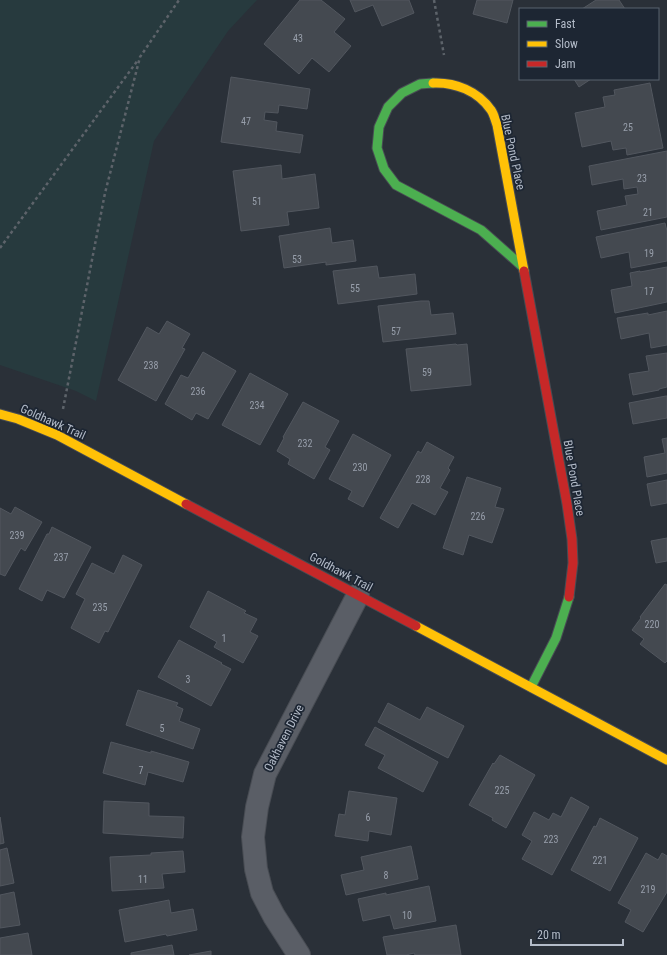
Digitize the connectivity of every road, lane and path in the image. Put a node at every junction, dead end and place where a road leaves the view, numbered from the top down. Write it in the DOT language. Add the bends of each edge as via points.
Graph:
graph roads {
  1 [pos="179,0"];
  2 [pos="434,0"];
  3 [pos="140,58"];
  4 [pos="447,84"];
  5 [pos="0,248"];
  6 [pos="523,267"];
  7 [pos="67,392"];
  8 [pos="0,414"];
  9 [pos="358,595"];
  10 [pos="531,687"];
  11 [pos="667,760"];
  12 [pos="299,955"];
  1 -- 3 [label="path"];
  2 -- 4 [label="path" via="443,44"];
  3 -- 5 [label="path"];
  3 -- 7 [label="path" via="106,193"];
  4 -- 6 [label="street, Blue Pond Place" via="469,90 492,111 497,125"];
  4 -- 6 [label="street, Blue Pond Place" via="420,84 402,93 388,107 379,126 377,148 384,169 396,185 481,230"];
  6 -- 10 [label="street, Blue Pond Place" via="567,504 573,563 568,602 556,638"];
  8 -- 9 [label="street, Goldhawk Trail" via="57,435"];
  9 -- 10 [label="street, Goldhawk Trail"];
  9 -- 12 [label="street, Oakhaven Drive" via="265,774 257,807 253,837 256,869 262,893"];
  10 -- 11 [label="street, Goldhawk Trail"];
}
